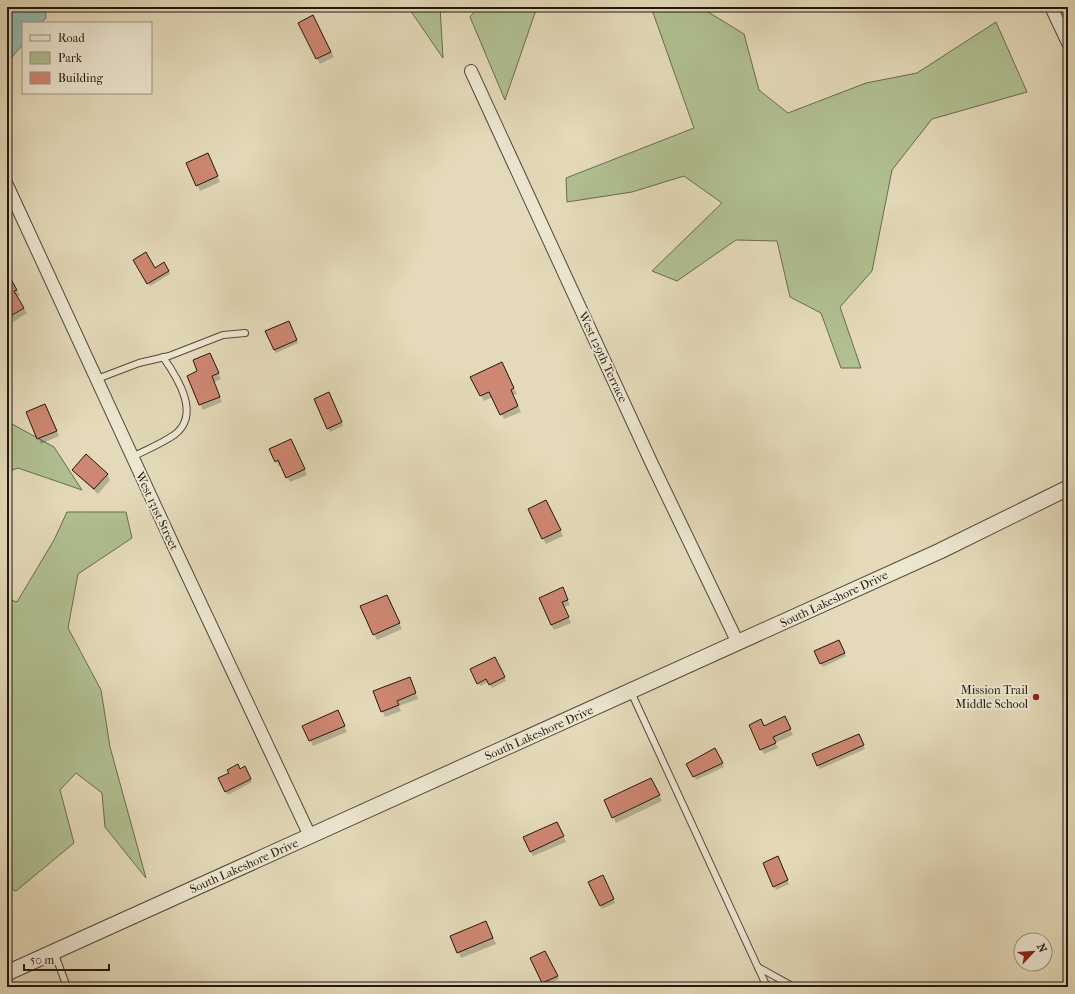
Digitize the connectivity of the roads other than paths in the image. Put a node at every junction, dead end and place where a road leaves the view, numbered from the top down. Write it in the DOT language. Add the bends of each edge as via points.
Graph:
graph roads {
  1 [pos="1051,7"];
  2 [pos="1068,43"];
  3 [pos="471,71"];
  4 [pos="7,185"];
  5 [pos="245,333"];
  6 [pos="163,357"];
  7 [pos="97,379"];
  8 [pos="132,457"];
  9 [pos="1068,488"];
  10 [pos="737,641"];
  11 [pos="631,692"];
  12 [pos="310,836"];
  13 [pos="54,952"];
  14 [pos="758,967"];
  15 [pos="7,973"];
  16 [pos="67,987"];
  17 [pos="767,987"];
  18 [pos="794,987"];
  1 -- 2 [label="street"];
  3 -- 10 [label="street, West 129th Terrace" via="652,464"];
  4 -- 7 [label="street, West 131st Street"];
  5 -- 6 [label="lane" via="223,335"];
  6 -- 7 [label="lane"];
  6 -- 8 [label="lane" via="182,390 187,406 184,421 175,434"];
  7 -- 8 [label="street, West 131st Street"];
  8 -- 12 [label="street, West 131st Street"];
  9 -- 10 [label="street, South Lakeshore Drive" via="940,551"];
  10 -- 11 [label="street, South Lakeshore Drive"];
  11 -- 12 [label="street, South Lakeshore Drive"];
  11 -- 14 [label="lane"];
  12 -- 13 [label="street, South Lakeshore Drive"];
  13 -- 15 [label="street, South Lakeshore Drive"];
  13 -- 16 [label="lane"];
  14 -- 17 [label="lane"];
  14 -- 18 [label="lane"];
}
